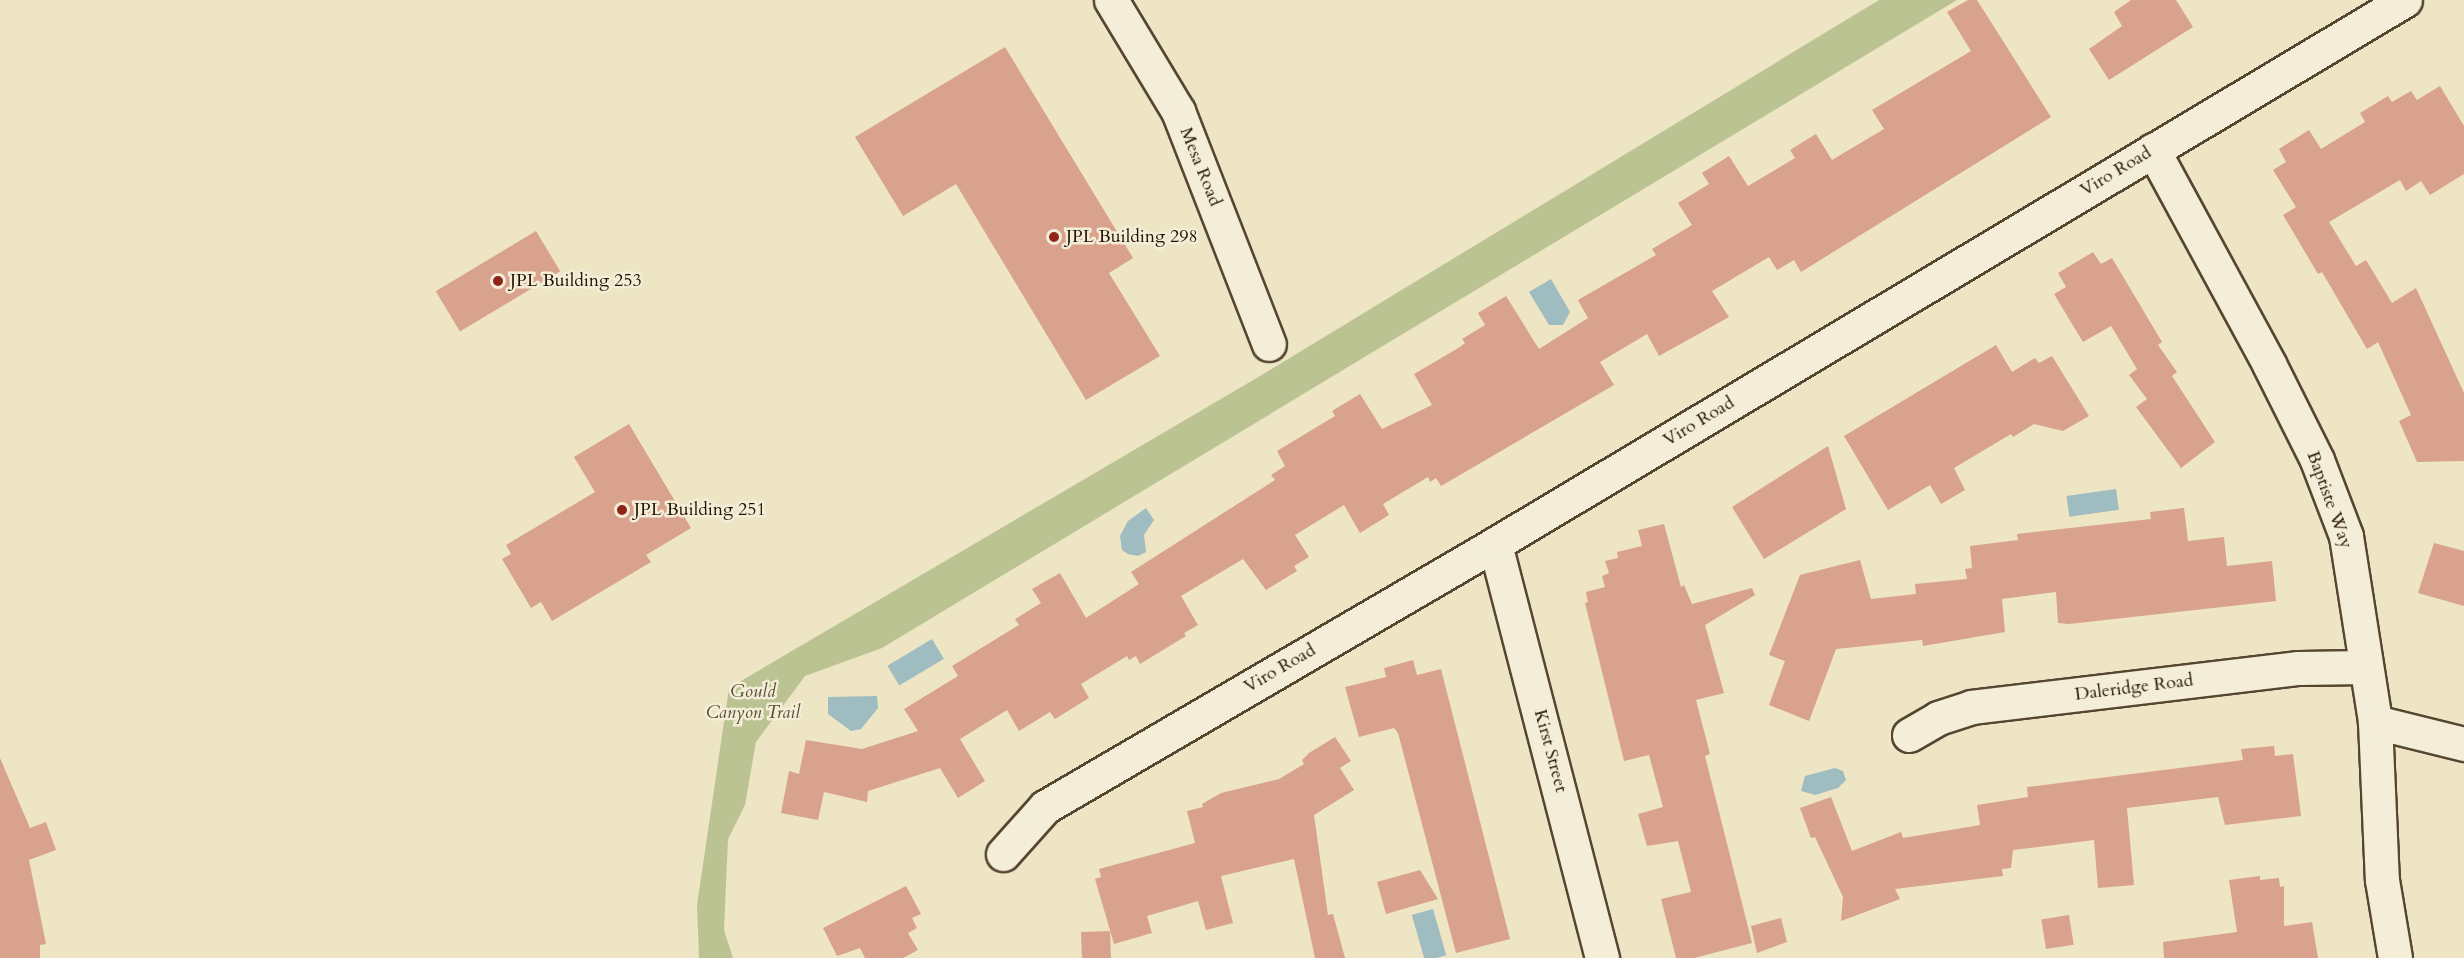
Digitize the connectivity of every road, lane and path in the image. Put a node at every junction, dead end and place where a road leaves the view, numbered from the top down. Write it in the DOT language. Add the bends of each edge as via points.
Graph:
graph roads {
  1 [pos="1111,0"];
  2 [pos="2404,0"];
  3 [pos="2153,150"];
  4 [pos="1269,344"];
  5 [pos="1495,544"];
  6 [pos="2366,667"];
  7 [pos="2376,722"];
  8 [pos="1908,735"];
  9 [pos="2464,744"];
  10 [pos="1003,854"];
  11 [pos="1602,958"];
  12 [pos="2395,958"];
  1 -- 4 [label="street, Mesa Road" via="1178,111"];
  2 -- 3 [label="street, Viro Road"];
  3 -- 5 [label="street, Viro Road"];
  3 -- 6 [label="street, Baptiste Way" via="2270,364 2317,460 2346,536"];
  5 -- 10 [label="street, Viro Road" via="1046,807"];
  5 -- 11 [label="street, Kirst Street"];
  6 -- 7 [label="street, Baptiste Way"];
  6 -- 8 [label="street, Daleridge Road" via="2299,668 1971,707 1938,718"];
  7 -- 9 [label="street"];
  7 -- 12 [label="street, Baptiste Way" via="2382,880"];
}
